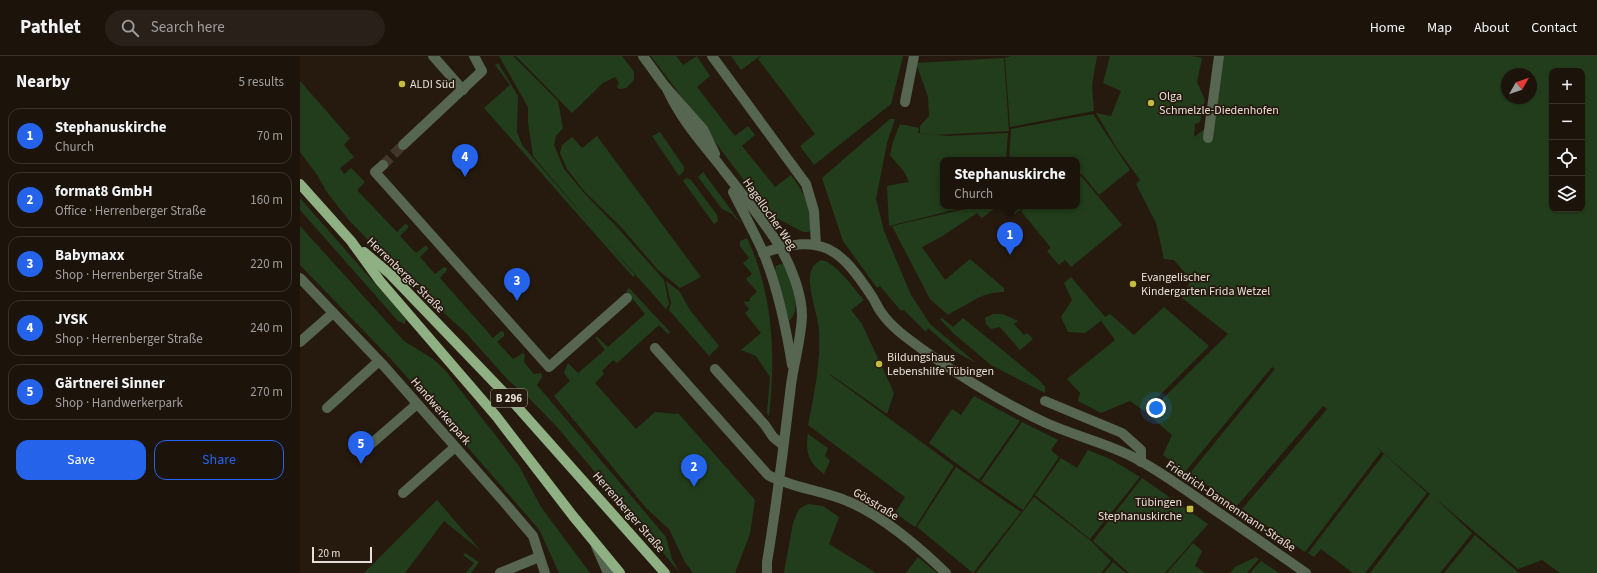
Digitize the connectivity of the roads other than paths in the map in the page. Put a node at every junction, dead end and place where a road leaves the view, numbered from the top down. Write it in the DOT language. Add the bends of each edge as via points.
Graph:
graph roads {
  1 [pos="433,56"];
  2 [pos="474,56"];
  3 [pos="644,56"];
  4 [pos="712,56"];
  5 [pos="914,56"];
  6 [pos="1219,56"];
  7 [pos="463,90"];
  8 [pos="905,102"];
  9 [pos="1208,138"];
  10 [pos="403,145"];
  11 [pos="383,165"];
  12 [pos="720,167"];
  13 [pos="300,184"];
  14 [pos="351,241"];
  15 [pos="816,245"];
  16 [pos="780,247"];
  17 [pos="763,253"];
  18 [pos="300,278"];
  19 [pos="627,298"];
  20 [pos="334,313"];
  21 [pos="300,342"];
  22 [pos="655,348"];
  23 [pos="379,361"];
  24 [pos="715,369"];
  25 [pos="793,373"];
  26 [pos="1046,401"];
  27 [pos="418,404"];
  28 [pos="327,408"];
  29 [pos="783,445"];
  30 [pos="455,447"];
  31 [pos="364,450"];
  32 [pos="1141,462"];
  33 [pos="780,481"];
  34 [pos="403,493"];
  35 [pos="594,542"];
  36 [pos="540,556"];
  37 [pos="767,562"];
  38 [pos="500,573"];
  39 [pos="545,573"];
  40 [pos="608,573"];
  41 [pos="620,573"];
  42 [pos="665,573"];
  43 [pos="759,573"];
  44 [pos="768,573"];
  45 [pos="946,573"];
  46 [pos="1306,573"];
  1 -- 7 [label="street"];
  2 -- 7 [label="street" via="482,71"];
  3 -- 12 [label="street, Hagellocher Weg" via="666,87 702,129"];
  4 -- 15 [label="street, Hagellocher Weg" via="806,184 814,211"];
  5 -- 8 [label="street"];
  6 -- 9 [label="street"];
  7 -- 10 [label="street"];
  11 -- 19 [label="street" via="375,172 549,368"];
  12 -- 16 [label="street, Hagellocher Weg"];
  12 -- 17 [label="street, Hagellocher Weg"];
  13 -- 14 [label="main road, B 296"];
  14 -- 35 [label="main road, Herrenberger Straße / B 296" via="380,281 496,416"];
  14 -- 42 [label="main road, Herrenberger Straße / B 296" via="390,274 513,402"];
  15 -- 16 [label="street, Friedrich-Dannenmann-Straße"];
  15 -- 32 [label="street, Friedrich-Dannenmann-Straße" via="826,246 845,260 895,328 939,362 1016,408"];
  16 -- 17 [label="street, Friedrich-Dannenmann-Straße"];
  16 -- 25 [label="street, Hagellocher Weg" via="790,268 802,315"];
  17 -- 25 [label="street, Hagellocher Weg" via="788,338"];
  18 -- 20 [label="street, Handwerkerpark"];
  20 -- 21 [label="street"];
  20 -- 23 [label="street, Handwerkerpark"];
  22 -- 33 [label="street, Gösstraße" via="760,468"];
  23 -- 27 [label="street, Handwerkerpark"];
  23 -- 28 [label="street"];
  24 -- 29 [label="street" via="773,437"];
  25 -- 29 [label="street, Hagellocher Weg"];
  26 -- 32 [label="street" via="1122,433 1141,450"];
  27 -- 30 [label="street, Handwerkerpark"];
  27 -- 31 [label="street"];
  29 -- 33 [label="street, Hagellocher Weg"];
  30 -- 34 [label="street"];
  30 -- 36 [label="street, Handwerkerpark" via="533,536"];
  32 -- 46 [label="street, Friedrich-Dannenmann-Straße"];
  33 -- 37 [label="street, Hagellocher Weg"];
  33 -- 45 [label="street, Gösstraße" via="831,495 864,509 895,530"];
  35 -- 40 [label="street"];
  35 -- 41 [label="main road, Herrenberger Straße / B 296"];
  36 -- 38 [label="street"];
  36 -- 39 [label="street, Handwerkerpark"];
  37 -- 43 [label="street, Hagellocher Weg"];
  37 -- 44 [label="street, Hagellocher Weg"];
}
